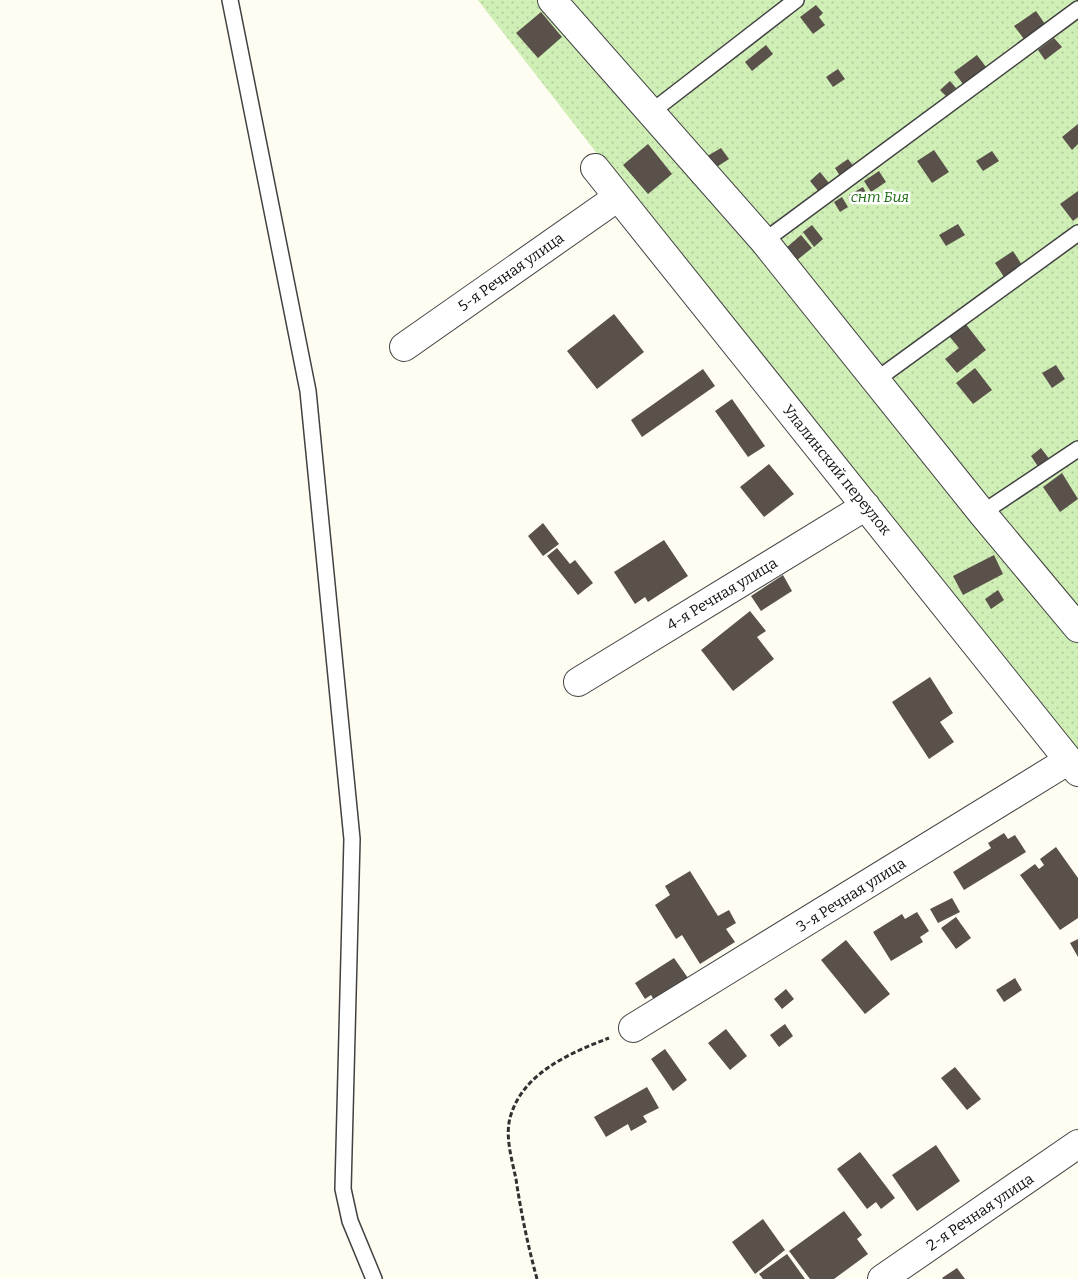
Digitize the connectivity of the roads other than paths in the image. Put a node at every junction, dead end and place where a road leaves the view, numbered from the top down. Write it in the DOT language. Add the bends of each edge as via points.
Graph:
graph roads {
  1 [pos="230,0"];
  2 [pos="552,0"];
  3 [pos="796,0"];
  4 [pos="1078,9"];
  5 [pos="650,112"];
  6 [pos="595,168"];
  7 [pos="618,197"];
  8 [pos="1078,232"];
  9 [pos="764,241"];
  10 [pos="404,347"];
  11 [pos="876,380"];
  12 [pos="1078,449"];
  13 [pos="866,506"];
  14 [pos="982,513"];
  15 [pos="1078,628"];
  16 [pos="578,682"];
  17 [pos="1073,766"];
  18 [pos="633,1028"];
  19 [pos="1078,1144"];
  20 [pos="374,1279"];
  21 [pos="882,1279"];
  1 -- 20 [label="lane" via="308,391 352,838 343,1189 350,1221"];
  2 -- 5 [label="street"];
  3 -- 5 [label="lane"];
  4 -- 9 [label="lane"];
  5 -- 9 [label="street"];
  6 -- 7 [label="street, Улалинский переулок"];
  7 -- 10 [label="street, 5-я Речная улица"];
  7 -- 13 [label="street, Улалинский переулок"];
  8 -- 11 [label="lane"];
  9 -- 11 [label="street"];
  11 -- 14 [label="street"];
  12 -- 14 [label="lane"];
  13 -- 16 [label="street, 4-я Речная улица"];
  13 -- 17 [label="street, Улалинский переулок"];
  14 -- 15 [label="street"];
  17 -- 18 [label="street, 3-я Речная улица"];
  19 -- 21 [label="street, 2-я Речная улица"];
}
